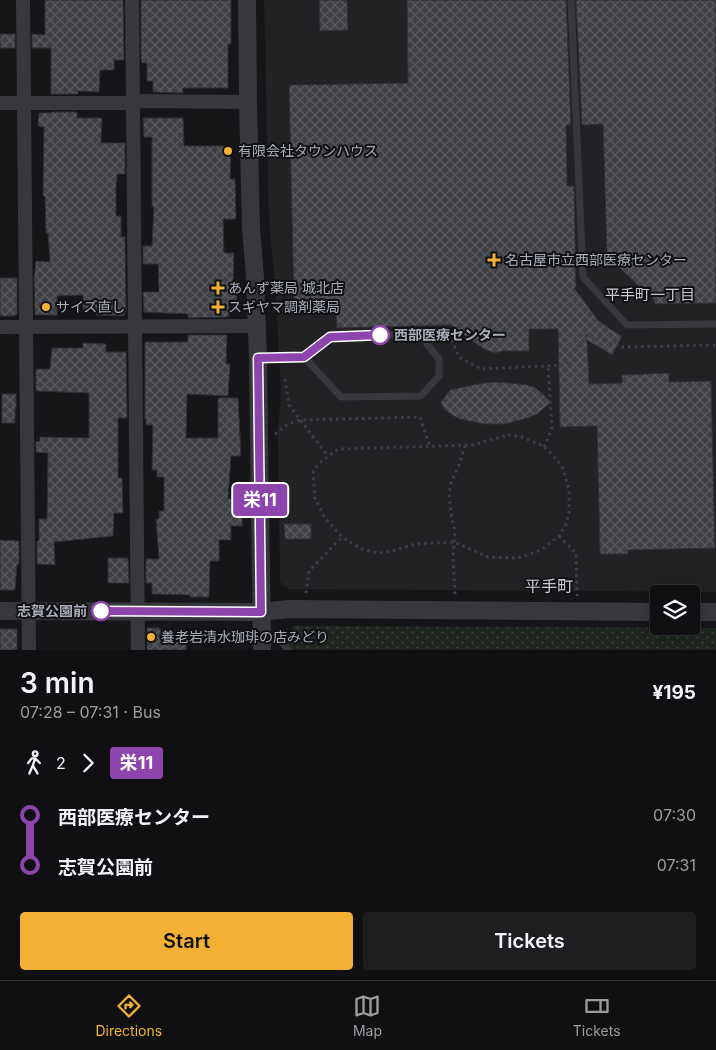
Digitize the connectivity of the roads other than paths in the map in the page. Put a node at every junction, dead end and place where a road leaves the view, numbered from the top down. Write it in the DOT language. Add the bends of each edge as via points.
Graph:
graph roads {
  1 [pos="23,0"];
  2 [pos="132,0"];
  3 [pos="247,0"];
  4 [pos="571,0"];
  5 [pos="24,102"];
  6 [pos="248,102"];
  7 [pos="0,103"];
  8 [pos="133,103"];
  9 [pos="716,324"];
  10 [pos="134,326"];
  11 [pos="256,326"];
  12 [pos="0,327"];
  13 [pos="26,327"];
  14 [pos="304,357"];
  15 [pos="258,358"];
  16 [pos="0,611"];
  17 [pos="28,611"];
  18 [pos="138,611"];
  19 [pos="261,612"];
  20 [pos="650,612"];
  21 [pos="700,612"];
  22 [pos="716,612"];
  23 [pos="278,636"];
  24 [pos="28,650"];
  25 [pos="138,650"];
  26 [pos="262,650"];
  27 [pos="288,650"];
  1 -- 5 [label="street"];
  2 -- 8 [label="street"];
  3 -- 6 [label="street"];
  4 -- 9 [label="lane" via="583,278 628,324"];
  5 -- 7 [label="street"];
  5 -- 8 [label="street"];
  5 -- 13 [label="street"];
  6 -- 8 [label="street"];
  6 -- 11 [label="street"];
  8 -- 10 [label="street"];
  10 -- 11 [label="street"];
  10 -- 13 [label="street"];
  10 -- 18 [label="street"];
  11 -- 15 [label="street"];
  12 -- 13 [label="street"];
  13 -- 17 [label="street"];
  14 -- 14 [label="lane" via="330,337 419,334 439,358 439,376 421,396 341,397"];
  14 -- 15 [label="lane"];
  15 -- 19 [label="street"];
  16 -- 17 [label="street"];
  17 -- 18 [label="street"];
  17 -- 24 [label="street"];
  18 -- 19 [label="street"];
  18 -- 25 [label="street"];
  19 -- 20 [label="street" via="289,609"];
  19 -- 26 [label="street"];
  21 -- 22 [label="street"];
  23 -- 27 [label="lane"];
}
